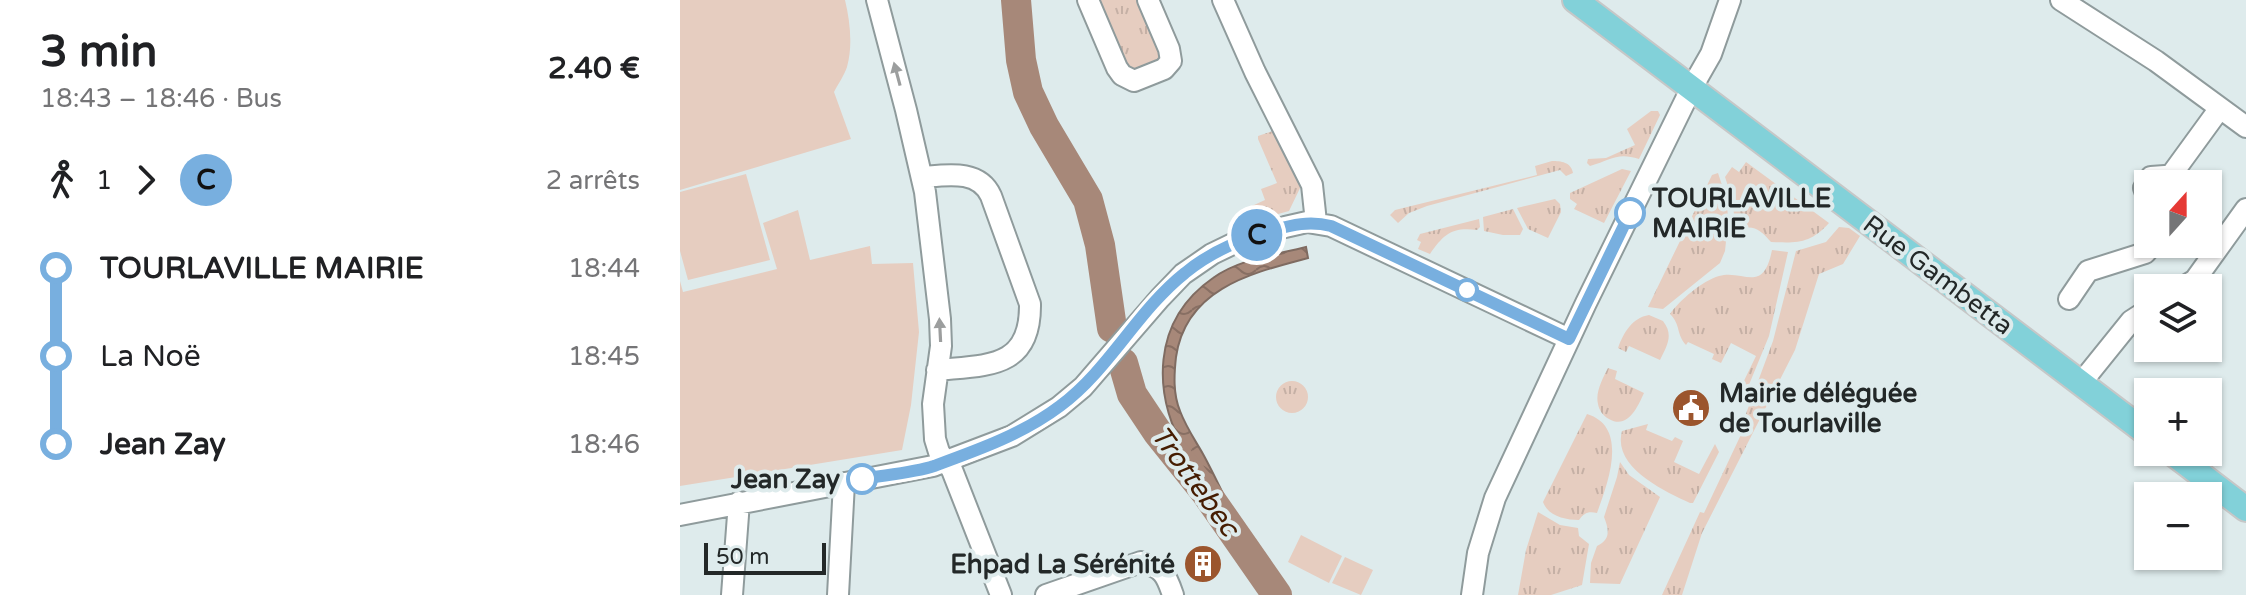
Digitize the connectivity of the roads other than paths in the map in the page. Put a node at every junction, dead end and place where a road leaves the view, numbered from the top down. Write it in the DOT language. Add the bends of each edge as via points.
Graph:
graph roads {
  1 [pos="877,0"];
  2 [pos="1088,0"];
  3 [pos="1148,0"];
  4 [pos="1223,0"];
  5 [pos="1575,0"];
  6 [pos="1730,0"];
  7 [pos="2061,0"];
  8 [pos="2091,8"];
  9 [pos="1691,89"];
  10 [pos="2220,108"];
  11 [pos="2246,127"];
  12 [pos="2178,170"];
  13 [pos="922,177"];
  14 [pos="2246,209"];
  15 [pos="1316,222"];
  16 [pos="2134,256"];
  17 [pos="2199,274"];
  18 [pos="2069,299"];
  19 [pos="2134,319"];
  20 [pos="1569,339"];
  21 [pos="937,370"];
  22 [pos="2081,383"];
  23 [pos="2134,423"];
  24 [pos="944,461"];
  25 [pos="2189,466"];
  26 [pos="844,483"];
  27 [pos="739,502"];
  28 [pos="2246,509"];
  29 [pos="680,515"];
  30 [pos="732,595"];
  31 [pos="838,595"];
  32 [pos="1001,595"];
  33 [pos="1046,595"];
  34 [pos="1173,595"];
  35 [pos="1472,595"];
  13 -- 1 [label="street, one-way"];
  2 -- 3 [label="street" via="1117,68 1134,81 1171,61"];
  4 -- 15 [label="street" via="1312,185"];
  5 -- 9 [label="main road, Rue Gambetta"];
  6 -- 9 [label="street" via="1711,54"];
  7 -- 8 [label="street"];
  8 -- 10 [label="street"];
  9 -- 20 [label="street"];
  9 -- 22 [label="main road, Rue Gambetta"];
  10 -- 11 [label="street"];
  10 -- 12 [label="street"];
  21 -- 13 [label="street, one-way" via="940,319"];
  13 -- 21 [label="street" via="970,177 984,184 1030,304 1027,335 1000,362"];
  14 -- 17 [label="street"];
  15 -- 20 [label="street"];
  15 -- 24 [label="street" via="1245,238 1212,254 1175,282 1059,407 1012,436"];
  16 -- 18 [label="street" via="2088,271"];
  19 -- 22 [label="street"];
  20 -- 35 [label="street" via="1495,498"];
  21 -- 24 [label="street" via="935,439"];
  22 -- 23 [label="main road, Rue Gambetta"];
  24 -- 26 [label="street"];
  24 -- 32 [label="street"];
  25 -- 28 [label="main road"];
  26 -- 27 [label="street"];
  26 -- 31 [label="street"];
  27 -- 29 [label="street"];
  27 -- 30 [label="street"];
  33 -- 34 [label="street" via="1141,562 1157,566"];
}
